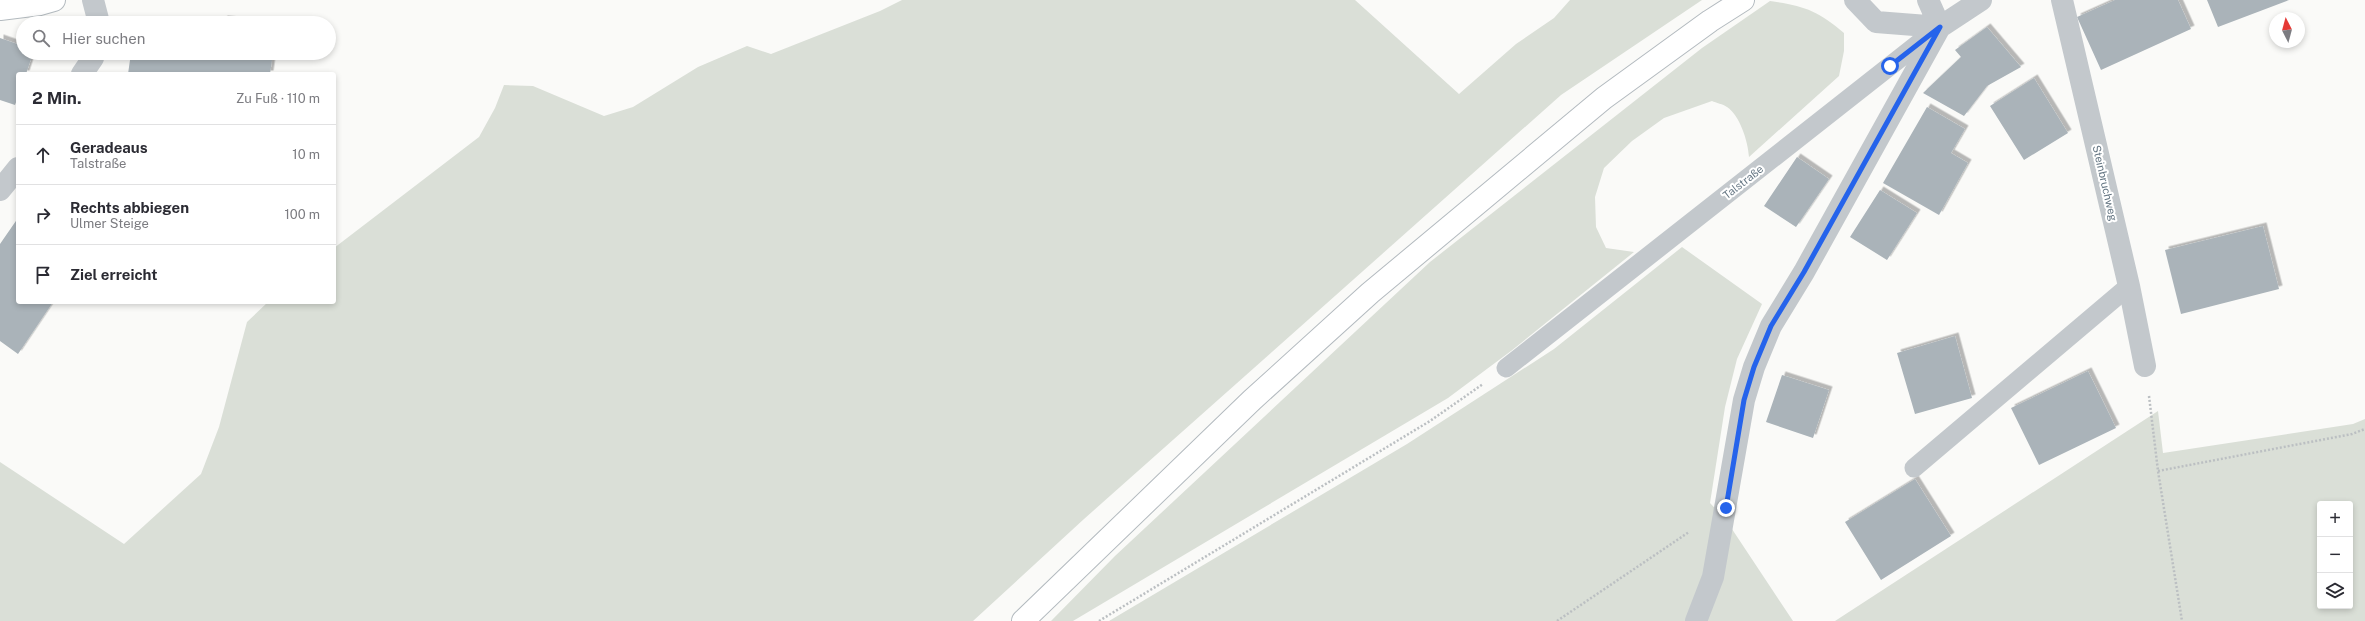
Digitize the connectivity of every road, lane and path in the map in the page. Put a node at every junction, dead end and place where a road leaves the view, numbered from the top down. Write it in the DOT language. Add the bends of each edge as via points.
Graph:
graph roads {
  1 [pos="54,0"];
  2 [pos="92,0"];
  3 [pos="1743,0"];
  4 [pos="1855,0"];
  5 [pos="1928,0"];
  6 [pos="1981,0"];
  7 [pos="2062,0"];
  8 [pos="0,9"];
  9 [pos="97,16"];
  10 [pos="1940,27"];
  11 [pos="92,60"];
  12 [pos="83,72"];
  13 [pos="16,170"];
  14 [pos="0,190"];
  15 [pos="2129,286"];
  16 [pos="2145,366"];
  17 [pos="1506,368"];
  18 [pos="2365,429"];
  19 [pos="1914,468"];
  20 [pos="2158,471"];
  21 [pos="1726,508"];
  22 [pos="1023,621"];
  23 [pos="1099,621"];
  24 [pos="1557,621"];
  25 [pos="1696,621"];
  26 [pos="2182,621"];
  1 -- 8 [label="street"];
  2 -- 9 [label="street"];
  3 -- 22 [label="street" via="1710,20 1604,98 1370,293 1252,400"];
  4 -- 10 [label="street" via="1876,22"];
  5 -- 10 [label="street"];
  6 -- 10 [label="street, Talstraße"];
  7 -- 15 [label="street, Steinbruchweg"];
  10 -- 17 [label="lane, Talstraße"];
  10 -- 21 [label="street" via="1804,272 1771,326 1744,400"];
  11 -- 12 [label="street"];
  13 -- 14 [label="street"];
  15 -- 16 [label="street, Steinbruchweg"];
  15 -- 19 [label="lane"];
  16 -- 20 [label="path"];
  17 -- 23 [label="path" via="1430,421"];
  18 -- 20 [label="path" via="2352,434"];
  20 -- 26 [label="path"];
  21 -- 24 [label="path"];
  21 -- 25 [label="street" via="1713,577"];
}
